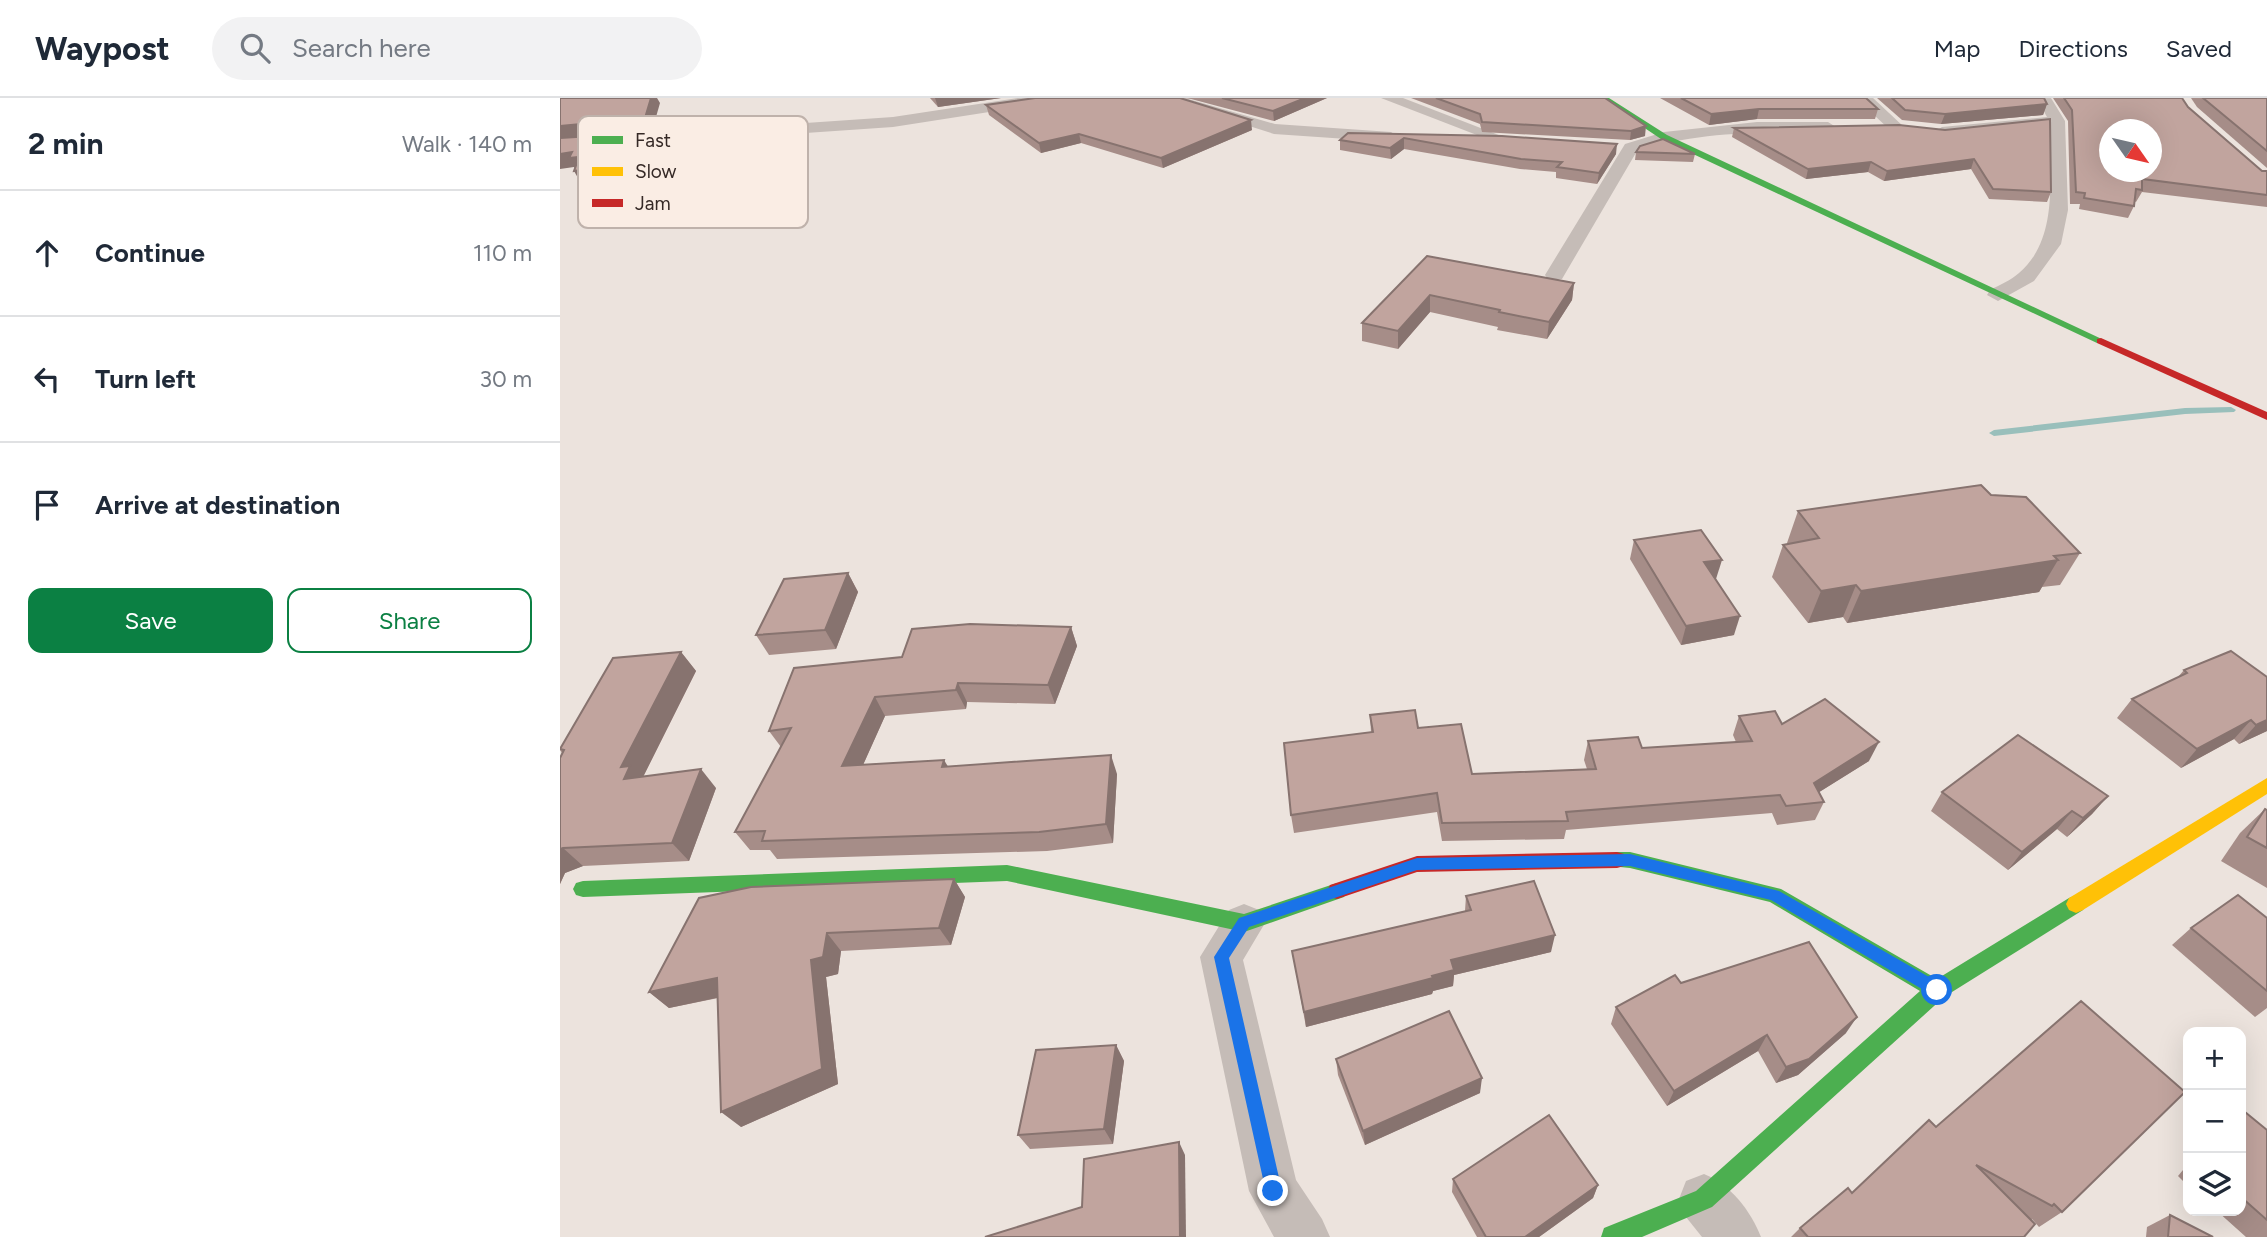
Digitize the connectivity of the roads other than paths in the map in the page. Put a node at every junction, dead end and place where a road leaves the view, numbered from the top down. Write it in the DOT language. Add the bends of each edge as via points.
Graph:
graph roads {
  1 [pos="1047,98"];
  2 [pos="1169,98"];
  3 [pos="1389,98"];
  4 [pos="1604,98"];
  5 [pos="1864,98"];
  6 [pos="2045,98"];
  7 [pos="2056,121"];
  8 [pos="1840,127"];
  9 [pos="1868,127"];
  10 [pos="1896,127"];
  11 [pos="808,128"];
  12 [pos="1409,137"];
  13 [pos="1664,137"];
  14 [pos="1448,138"];
  15 [pos="578,144"];
  16 [pos="560,145"];
  17 [pos="1555,275"];
  18 [pos="1998,295"];
  19 [pos="2267,416"];
  20 [pos="2267,785"];
  21 [pos="583,889"];
  22 [pos="1244,923"];
  23 [pos="1937,990"];
  24 [pos="1704,1199"];
  25 [pos="1304,1237"];
  26 [pos="1613,1237"];
  27 [pos="1735,1237"];
  1 -- 11 [label="street" via="893,122"];
  2 -- 12 [label="street" via="1274,130"];
  3 -- 14 [label="street" via="1508,140"];
  4 -- 13 [label="street"];
  5 -- 10 [label="street"];
  6 -- 7 [label="street"];
  7 -- 10 [label="street" via="1924,130"];
  7 -- 18 [label="street" via="2059,210 2051,244 2027,277"];
  8 -- 13 [label="street" via="1756,127"];
  9 -- 10 [label="street"];
  13 -- 17 [label="street" via="1624,148"];
  13 -- 18 [label="street"];
  15 -- 16 [label="street"];
  18 -- 19 [label="street"];
  20 -- 23 [label="street"];
  21 -- 22 [label="street" via="1007,873"];
  22 -- 23 [label="street" via="1417,864 1630,860 1774,895"];
  22 -- 25 [label="street" via="1221,957 1273,1191"];
  23 -- 24 [label="street"];
  24 -- 26 [label="street"];
  24 -- 27 [label="street"];
}
